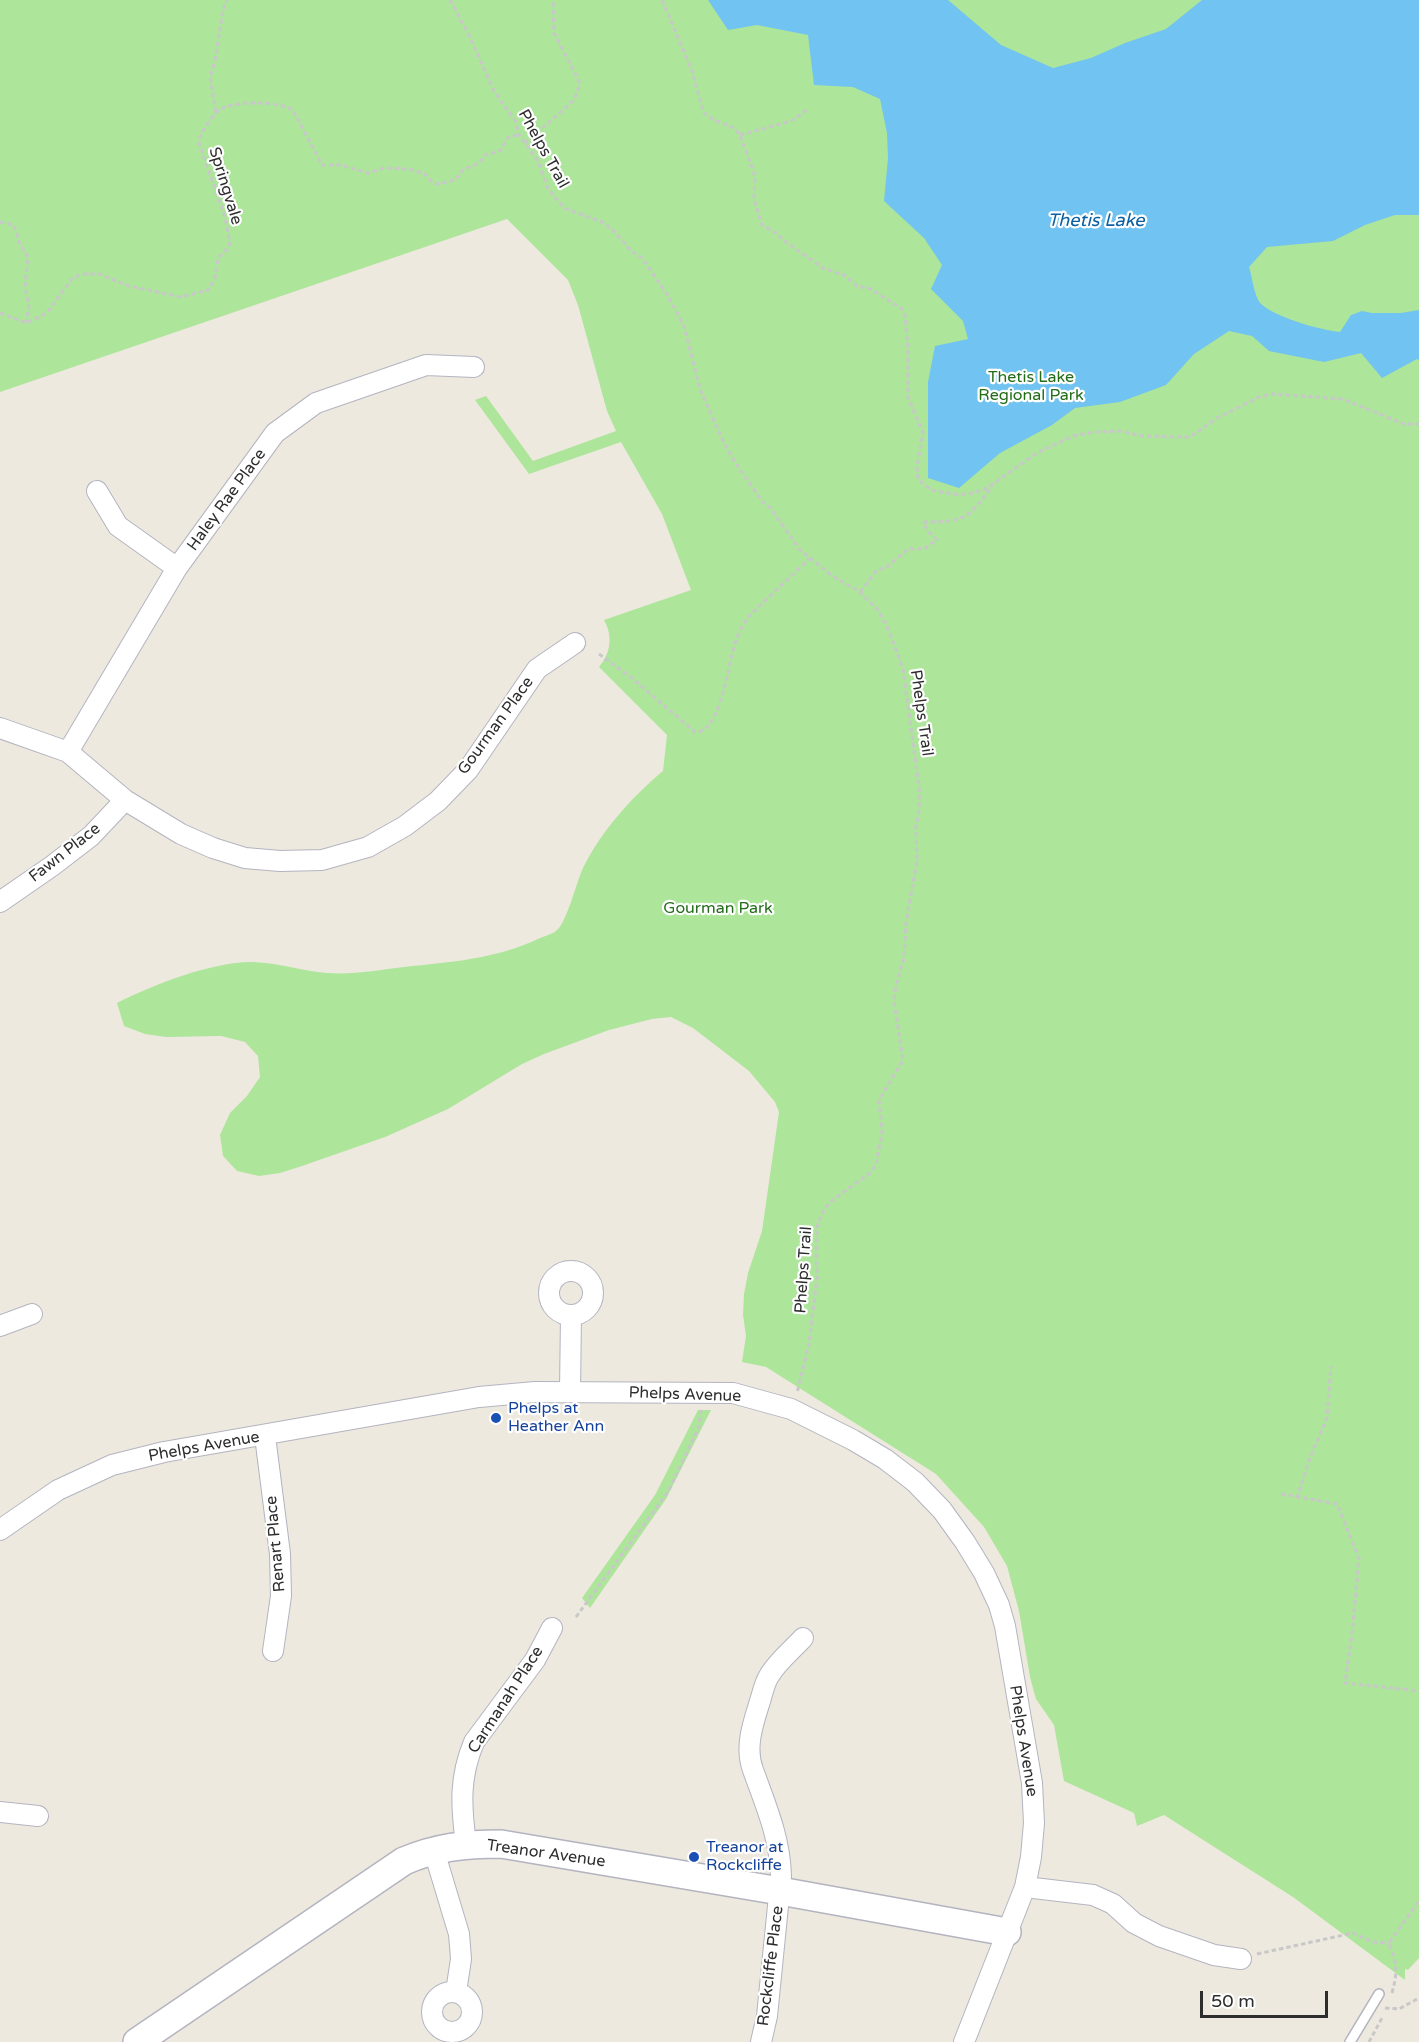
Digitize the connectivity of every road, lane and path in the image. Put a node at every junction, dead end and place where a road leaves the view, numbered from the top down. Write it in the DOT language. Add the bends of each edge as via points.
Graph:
graph roads {
  1 [pos="227,0"];
  2 [pos="450,0"];
  3 [pos="553,0"];
  4 [pos="662,0"];
  5 [pos="807,110"];
  6 [pos="216,113"];
  7 [pos="519,135"];
  8 [pos="740,135"];
  9 [pos="525,143"];
  10 [pos="0,222"];
  11 [pos="0,313"];
  12 [pos="26,323"];
  13 [pos="474,367"];
  14 [pos="1419,424"];
  15 [pos="994,483"];
  16 [pos="97,491"];
  17 [pos="809,559"];
  18 [pos="177,568"];
  19 [pos="860,592"];
  20 [pos="575,643"];
  21 [pos="599,654"];
  22 [pos="0,728"];
  23 [pos="68,752"];
  24 [pos="125,800"];
  25 [pos="0,902"];
  26 [pos="32,1314"];
  27 [pos="571,1315"];
  28 [pos="0,1326"];
  29 [pos="1331,1366"];
  30 [pos="570,1391"];
  31 [pos="702,1392"];
  32 [pos="792,1409"];
  33 [pos="265,1436"];
  34 [pos="1281,1494"];
  35 [pos="1297,1497"];
  36 [pos="0,1530"];
  37 [pos="576,1617"];
  38 [pos="552,1628"];
  39 [pos="803,1638"];
  40 [pos="273,1651"];
  41 [pos="1419,1691"];
  42 [pos="0,1812"];
  43 [pos="38,1816"];
  44 [pos="466,1844"];
  45 [pos="434,1851"];
  46 [pos="1024,1887"];
  47 [pos="780,1891"];
  48 [pos="1419,1901"];
  49 [pos="1007,1932"];
  50 [pos="1389,1943"];
  51 [pos="1241,1959"];
  52 [pos="456,1992"];
  53 [pos="1379,1994"];
  54 [pos="1419,1998"];
  55 [pos="1387,2008"];
  56 [pos="137,2042"];
  57 [pos="761,2042"];
  58 [pos="964,2042"];
  59 [pos="1350,2042"];
  60 [pos="1369,2042"];
  1 -- 6 [label="path" via="210,77"];
  2 -- 7 [label="path, Phelps Trail" via="494,91 516,122"];
  3 -- 9 [label="path" via="554,33 579,87 571,104"];
  4 -- 8 [label="path" via="692,71 704,113"];
  5 -- 8 [label="path" via="791,121"];
  6 -- 7 [label="path" via="249,104 287,106 293,110 322,165 340,165 368,173 384,168 409,169 425,174 437,184 455,180 485,155 500,151 507,137"];
  6 -- 12 [label="path, Springvale" via="199,136 199,143 230,243 218,258 215,278 208,290 181,297 129,286 99,274 81,273 49,310"];
  7 -- 9 [label="path, Phelps Trail"];
  8 -- 15 [label="path" via="755,176 754,198 762,225 823,268 871,289 902,309 908,350 908,397 923,433 918,478 931,490 960,495"];
  9 -- 17 [label="path, Phelps Trail" via="538,160 548,189 564,208 613,230 642,258 667,294 684,326 700,389 723,441 762,501"];
  10 -- 12 [label="path" via="14,225 28,257"];
  11 -- 12 [label="path"];
  13 -- 18 [label="street, Haley Rae Place" via="426,365 316,403 275,433"];
  14 -- 15 [label="path" via="1404,424 1343,399 1273,394 1219,417 1190,437 1143,436 1120,431 1073,436 1037,453"];
  15 -- 19 [label="path" via="976,510 958,520 923,522 937,540 924,549 908,549 887,567 877,570"];
  16 -- 18 [label="street" via="118,526"];
  17 -- 19 [label="path, Phelps Trail"];
  17 -- 21 [label="path" via="742,626 718,708 708,727 700,732 695,732"];
  18 -- 23 [label="street, Haley Rae Place"];
  19 -- 32 [label="path, Phelps Trail" via="878,610 890,631 903,669 919,787 917,861 894,1001 903,1056 879,1100 882,1133 876,1165 830,1202 817,1226 818,1278 809,1344"];
  20 -- 24 [label="street, Gourman Place" via="537,669 468,770 438,801 368,847 322,860 245,858 181,834"];
  22 -- 23 [label="street, Gourman Place"];
  23 -- 24 [label="street, Gourman Place"];
  24 -- 25 [label="street, Fawn Place" via="91,836"];
  26 -- 28 [label="street"];
  27 -- 30 [label="street"];
  29 -- 35 [label="path" via="1327,1418"];
  30 -- 31 [label="street, Phelps Avenue"];
  30 -- 33 [label="street, Phelps Avenue" via="479,1397"];
  31 -- 32 [label="street, Phelps Avenue" via="734,1393"];
  31 -- 37 [label="path" via="699,1427 668,1492"];
  32 -- 46 [label="street, Phelps Avenue" via="853,1440 915,1482 942,1510 984,1573 1005,1626 1032,1784 1033,1834"];
  33 -- 36 [label="street, Phelps Avenue" via="164,1452 112,1465 58,1490"];
  33 -- 40 [label="street, Renart Place" via="280,1554 281,1596"];
  34 -- 35 [label="path"];
  35 -- 41 [label="path" via="1337,1504 1359,1558 1345,1683"];
  38 -- 44 [label="street, Carmanah Place" via="535,1660 474,1742 468,1756 462,1795"];
  39 -- 47 [label="street, Rockcliffe Place" via="768,1677 750,1737 752,1769 776,1833 781,1860"];
  42 -- 43 [label="street"];
  44 -- 45 [label="street, Treanor Avenue"];
  44 -- 47 [label="street, Treanor Avenue" via="501,1845"];
  45 -- 52 [label="street" via="459,1934 461,1959"];
  45 -- 56 [label="street, Treanor Avenue" via="404,1861"];
  46 -- 49 [label="street, Phelps Avenue"];
  46 -- 51 [label="street" via="1093,1895 1159,1936 1214,1955"];
  47 -- 49 [label="street, Treanor Avenue"];
  47 -- 57 [label="street, Rockcliffe Place"];
  48 -- 50 [label="path"];
  49 -- 58 [label="street, Phelps Avenue"];
  50 -- 51 [label="path" via="1373,1942 1353,1933"];
  50 -- 55 [label="path" via="1397,1973"];
  53 -- 59 [label="lane"];
  54 -- 55 [label="path" via="1399,2009"];
  55 -- 60 [label="path"];
}
